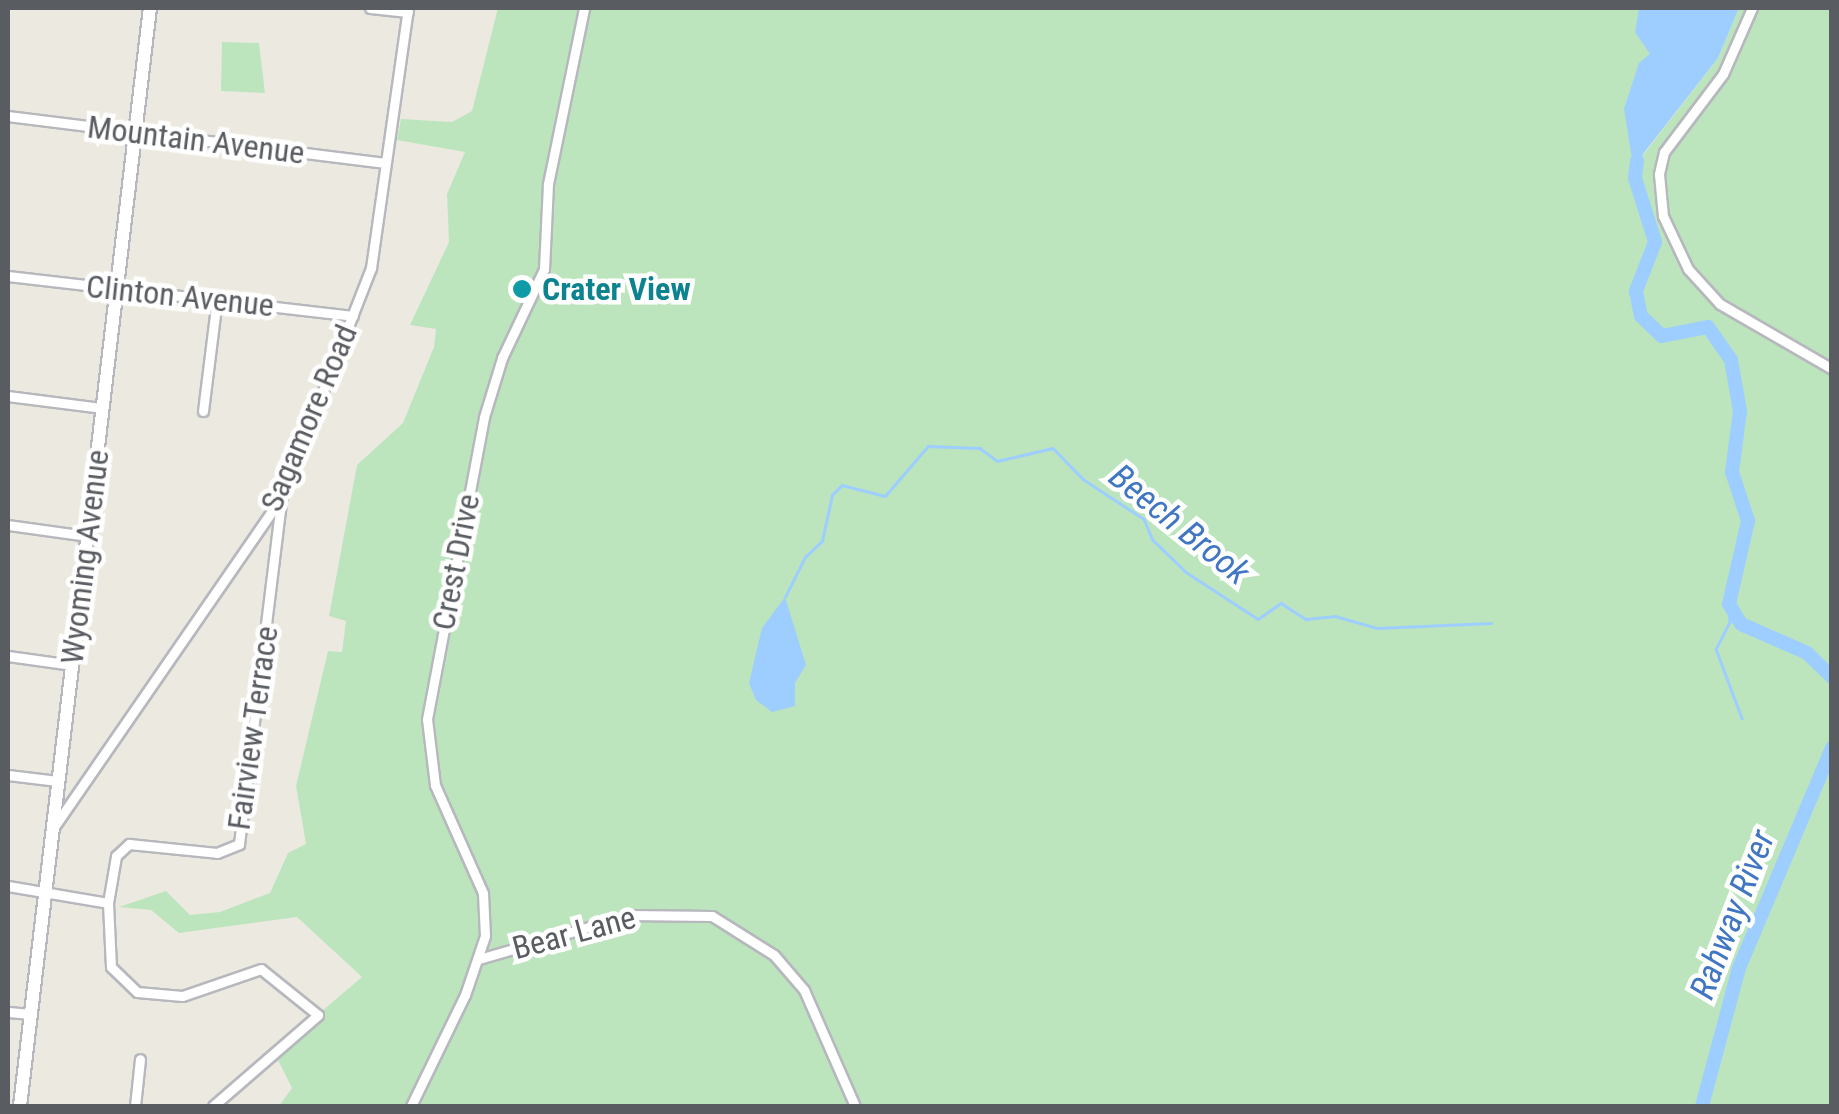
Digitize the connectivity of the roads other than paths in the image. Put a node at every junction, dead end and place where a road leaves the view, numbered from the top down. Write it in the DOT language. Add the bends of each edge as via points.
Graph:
graph roads {
  1 [pos="150,8"];
  2 [pos="370,8"];
  3 [pos="584,8"];
  4 [pos="1752,8"];
  5 [pos="408,10"];
  6 [pos="8,116"];
  7 [pos="134,131"];
  8 [pos="385,164"];
  9 [pos="8,276"];
  10 [pos="116,288"];
  11 [pos="217,299"];
  12 [pos="353,316"];
  13 [pos="1832,369"];
  14 [pos="8,396"];
  15 [pos="102,408"];
  16 [pos="203,411"];
  17 [pos="282,496"];
  18 [pos="8,525"];
  19 [pos="87,536"];
  20 [pos="8,656"];
  21 [pos="72,665"];
  22 [pos="8,775"];
  23 [pos="58,781"];
  24 [pos="52,830"];
  25 [pos="8,886"];
  26 [pos="45,893"];
  27 [pos="108,903"];
  28 [pos="484,958"];
  29 [pos="8,1012"];
  30 [pos="31,1014"];
  31 [pos="140,1059"];
  32 [pos="20,1106"];
  33 [pos="136,1106"];
  34 [pos="213,1106"];
  35 [pos="411,1106"];
  36 [pos="856,1106"];
  1 -- 7 [label="main road, Wyoming Avenue"];
  2 -- 5 [label="street"];
  3 -- 28 [label="street, Crest Drive" via="548,184 544,269 502,358 484,417 429,705 435,785 483,892"];
  4 -- 13 [label="street" via="1723,74 1664,152 1658,174 1664,216 1688,269 1720,304"];
  5 -- 8 [label="street, Sagamore Road"];
  6 -- 7 [label="street, Mountain Avenue"];
  7 -- 8 [label="street, Mountain Avenue"];
  7 -- 10 [label="main road, Wyoming Avenue"];
  8 -- 12 [label="street, Sagamore Road" via="371,268"];
  9 -- 10 [label="street, Clinton Avenue"];
  10 -- 11 [label="street, Clinton Avenue"];
  10 -- 15 [label="main road, Wyoming Avenue"];
  11 -- 12 [label="street, Clinton Avenue"];
  11 -- 16 [label="street"];
  12 -- 17 [label="street, Sagamore Road"];
  14 -- 15 [label="street"];
  15 -- 19 [label="main road, Wyoming Avenue"];
  17 -- 24 [label="street, Sagamore Road"];
  17 -- 27 [label="street, Fairview Terrace" via="242,838 222,853 129,844 116,856"];
  18 -- 19 [label="street"];
  19 -- 21 [label="main road, Wyoming Avenue"];
  20 -- 21 [label="street"];
  21 -- 23 [label="main road, Wyoming Avenue"];
  22 -- 23 [label="street"];
  23 -- 24 [label="main road, Wyoming Avenue"];
  24 -- 26 [label="main road, Wyoming Avenue"];
  25 -- 26 [label="street"];
  26 -- 27 [label="street"];
  26 -- 30 [label="main road, Wyoming Avenue"];
  27 -- 34 [label="street, Fairview Terrace" via="111,967 137,992 182,996 261,969 318,1015"];
  28 -- 35 [label="street, Crest Drive"];
  28 -- 36 [label="street, Bear Lane" via="629,915 712,916 774,955 804,990"];
  29 -- 30 [label="street"];
  30 -- 32 [label="main road, Wyoming Avenue"];
  31 -- 33 [label="street"];
}
